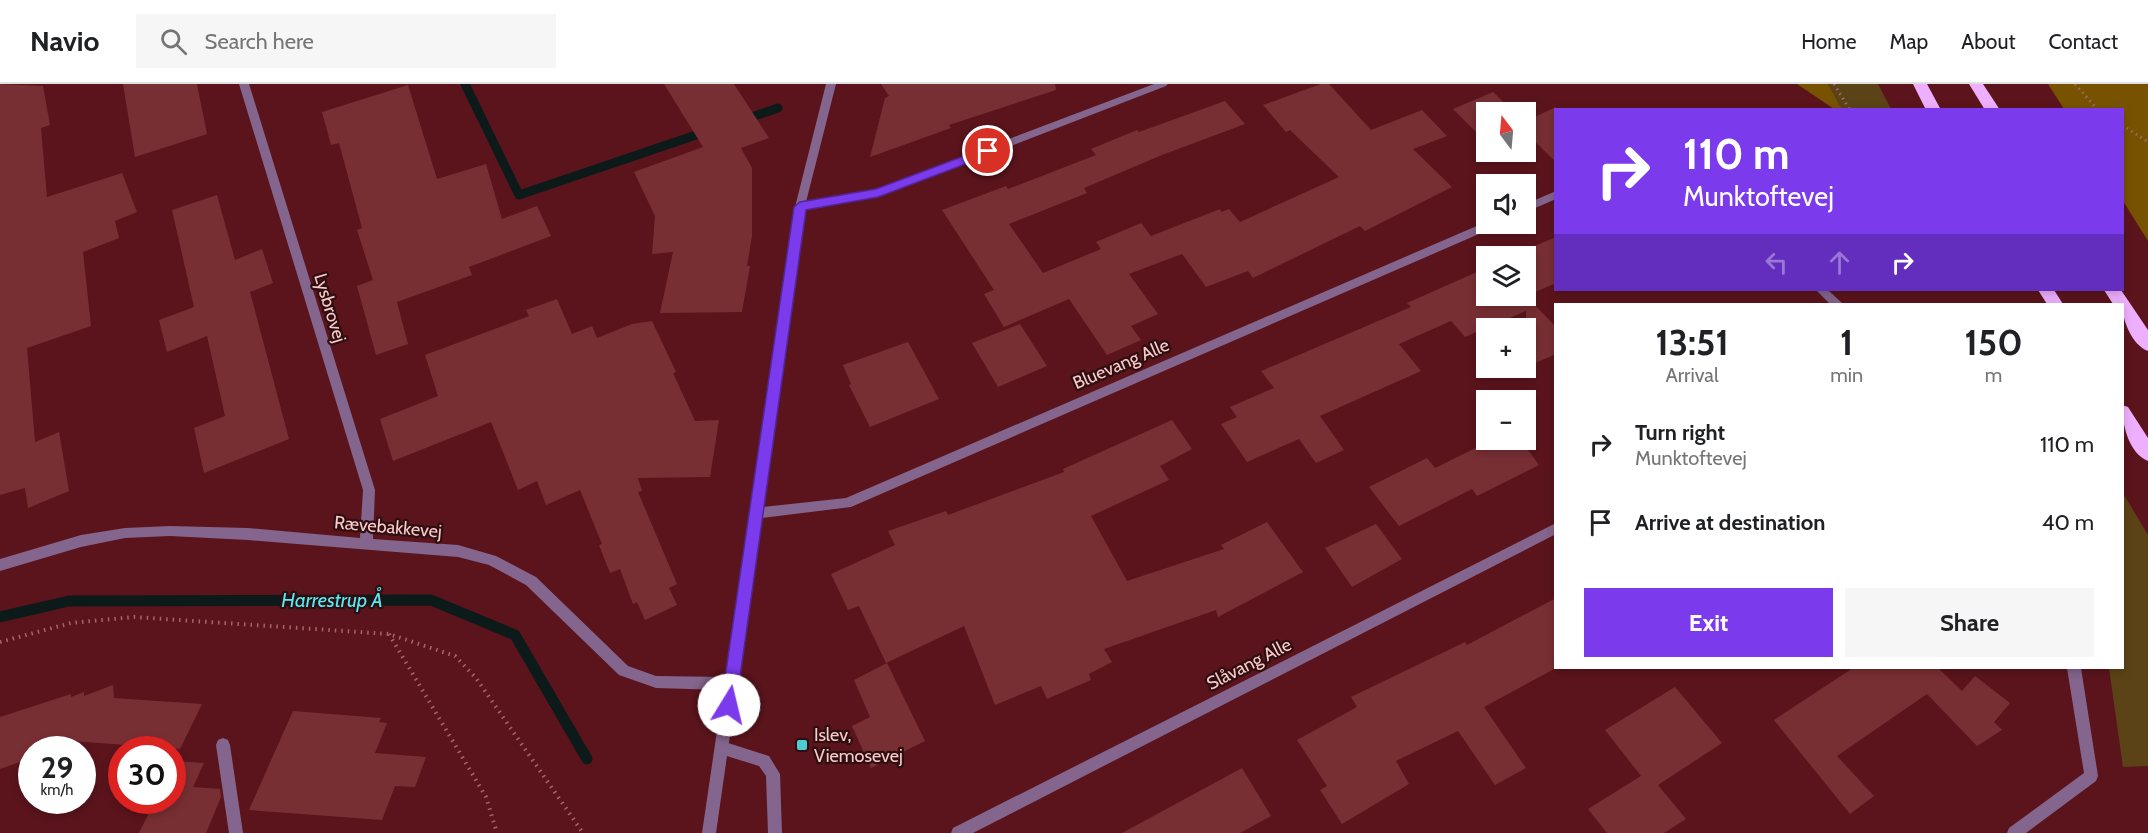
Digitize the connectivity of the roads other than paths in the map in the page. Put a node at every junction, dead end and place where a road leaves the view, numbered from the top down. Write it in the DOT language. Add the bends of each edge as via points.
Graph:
graph roads {
  1 [pos="244,84"];
  2 [pos="831,84"];
  3 [pos="1163,84"];
  4 [pos="1920,84"];
  5 [pos="1976,84"];
  6 [pos="1933,108"];
  7 [pos="1992,108"];
  8 [pos="1554,196"];
  9 [pos="1536,204"];
  10 [pos="800,207"];
  11 [pos="1476,230"];
  12 [pos="1822,291"];
  13 [pos="1836,303"];
  14 [pos="2124,308"];
  15 [pos="2148,344"];
  16 [pos="2124,415"];
  17 [pos="2148,453"];
  18 [pos="758,513"];
  19 [pos="1554,529"];
  20 [pos="366,543"];
  21 [pos="0,565"];
  22 [pos="2074,669"];
  23 [pos="732,684"];
  24 [pos="223,745"];
  25 [pos="722,748"];
  26 [pos="236,833"];
  27 [pos="709,833"];
  28 [pos="775,833"];
  29 [pos="958,833"];
  30 [pos="2014,833"];
  1 -- 20 [label="street, Lysbrovej" via="369,490"];
  2 -- 10 [label="street"];
  3 -- 10 [label="street" via="878,193"];
  4 -- 6 [label="highway"];
  5 -- 7 [label="highway"];
  8 -- 9 [label="street"];
  10 -- 18 [label="street"];
  11 -- 18 [label="street, Bluevang Alle" via="847,503"];
  12 -- 13 [label="street"];
  14 -- 15 [label="highway"];
  16 -- 17 [label="highway"];
  18 -- 23 [label="street"];
  19 -- 29 [label="street, Slåvang Alle"];
  20 -- 21 [label="street, Rævebakkevej" via="170,531 125,533 81,541"];
  20 -- 23 [label="street, Rævebakkevej" via="458,551 492,560 531,581 624,671 656,682"];
  22 -- 30 [label="street" via="2091,776"];
  23 -- 25 [label="street"];
  24 -- 26 [label="street"];
  25 -- 27 [label="street"];
  25 -- 28 [label="street" via="764,761 773,774"];
}
